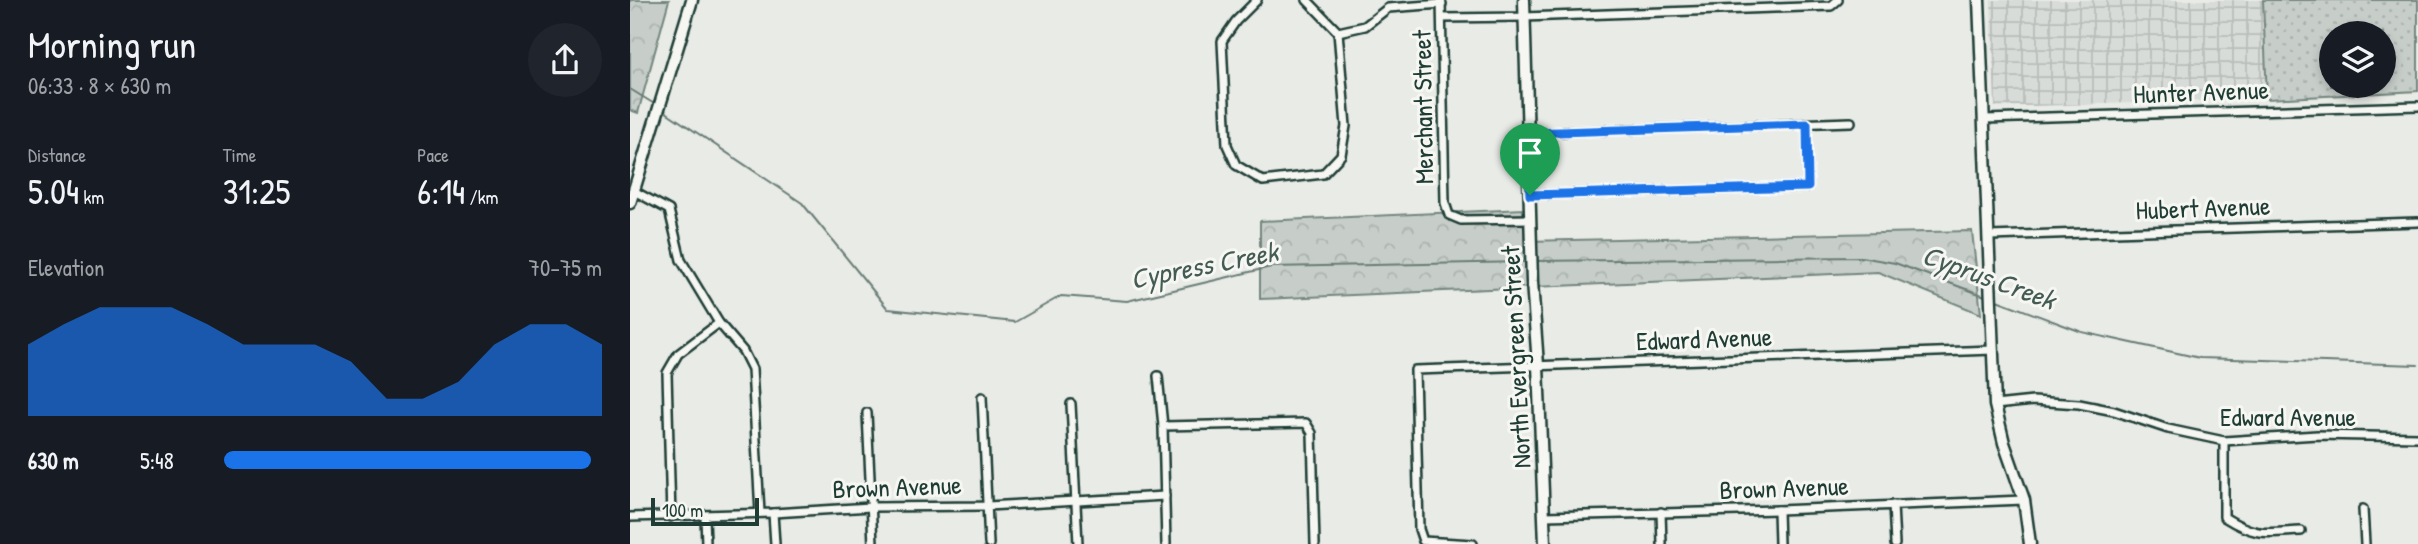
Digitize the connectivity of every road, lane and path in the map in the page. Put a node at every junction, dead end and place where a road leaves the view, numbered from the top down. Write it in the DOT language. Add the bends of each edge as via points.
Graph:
graph roads {
  1 [pos="692,0"];
  2 [pos="1257,0"];
  3 [pos="1307,0"];
  4 [pos="1524,0"];
  5 [pos="1839,0"];
  6 [pos="1979,0"];
  7 [pos="1441,2"];
  8 [pos="1524,17"];
  9 [pos="1442,18"];
  10 [pos="1338,32"];
  11 [pos="2418,106"];
  12 [pos="1985,119"];
  13 [pos="1851,122"];
  14 [pos="1807,124"];
  15 [pos="1528,133"];
  16 [pos="630,167"];
  17 [pos="641,171"];
  18 [pos="634,191"];
  19 [pos="1530,195"];
  20 [pos="630,203"];
  21 [pos="1531,219"];
  22 [pos="2418,222"];
  23 [pos="1990,236"];
  24 [pos="719,323"];
  25 [pos="1994,350"];
  26 [pos="1538,365"];
  27 [pos="1158,376"];
  28 [pos="982,397"];
  29 [pos="1071,404"];
  30 [pos="1995,405"];
  31 [pos="867,413"];
  32 [pos="1163,426"];
  33 [pos="2418,438"];
  34 [pos="2224,441"];
  35 [pos="1165,496"];
  36 [pos="1076,500"];
  37 [pos="2024,500"];
  38 [pos="1893,505"];
  39 [pos="988,506"];
  40 [pos="872,507"];
  41 [pos="2363,509"];
  42 [pos="1778,510"];
  43 [pos="1661,512"];
  44 [pos="760,513"];
  45 [pos="773,513"];
  46 [pos="705,516"];
  47 [pos="1545,516"];
  48 [pos="630,517"];
  49 [pos="671,517"];
  50 [pos="2301,531"];
  51 [pos="706,544"];
  52 [pos="775,544"];
  53 [pos="873,544"];
  54 [pos="989,544"];
  55 [pos="1078,544"];
  56 [pos="1167,544"];
  57 [pos="1315,544"];
  58 [pos="1473,544"];
  59 [pos="1545,544"];
  60 [pos="1662,544"];
  61 [pos="1779,544"];
  62 [pos="1895,544"];
  63 [pos="2030,544"];
  64 [pos="2365,544"];
  1 -- 17 [label="main road"];
  2 -- 10 [label="street" via="1222,41 1227,145 1236,165 1263,181 1323,174 1340,155 1346,126"];
  3 -- 10 [label="street"];
  4 -- 8 [label="main road, North Evergreen Street"];
  5 -- 8 [label="street" via="1831,6"];
  6 -- 12 [label="main road"];
  7 -- 9 [label="street, Merchant Street"];
  7 -- 10 [label="street" via="1388,8 1365,26"];
  8 -- 9 [label="street"];
  8 -- 15 [label="main road, North Evergreen Street"];
  9 -- 21 [label="street, Merchant Street" via="1445,203 1449,215 1461,220"];
  11 -- 12 [label="street, Hunter Avenue"];
  12 -- 23 [label="main road"];
  13 -- 14 [label="street"];
  14 -- 15 [label="street"];
  14 -- 19 [label="street" via="1808,187"];
  15 -- 19 [label="main road, North Evergreen Street"];
  16 -- 17 [label="street"];
  17 -- 18 [label="main road"];
  18 -- 20 [label="main road"];
  18 -- 24 [label="street" via="669,211 681,260"];
  19 -- 21 [label="main road, North Evergreen Street"];
  21 -- 26 [label="main road, North Evergreen Street"];
  22 -- 23 [label="street, Hubert Avenue"];
  23 -- 25 [label="main road"];
  24 -- 44 [label="street" via="752,369"];
  24 -- 49 [label="street" via="678,354 667,373"];
  25 -- 26 [label="street, Edward Avenue"];
  25 -- 30 [label="main road"];
  26 -- 47 [label="main road, North Evergreen Street"];
  26 -- 58 [label="street, Edward Avenue" via="1415,370 1419,529 1423,541"];
  27 -- 32 [label="street"];
  28 -- 39 [label="street"];
  29 -- 36 [label="street"];
  30 -- 34 [label="street, Edward Avenue" via="2033,401 2079,404"];
  30 -- 37 [label="main road"];
  31 -- 40 [label="street"];
  32 -- 35 [label="street"];
  32 -- 57 [label="street" via="1306,423 1312,433"];
  33 -- 34 [label="street, Edward Avenue" via="2317,435"];
  34 -- 50 [label="street" via="2224,517 2245,530 2261,533"];
  35 -- 36 [label="street, Brown Avenue"];
  35 -- 56 [label="street"];
  36 -- 39 [label="street, Brown Avenue"];
  36 -- 55 [label="street"];
  37 -- 38 [label="street, Brown Avenue"];
  37 -- 63 [label="main road"];
  38 -- 42 [label="street, Brown Avenue"];
  38 -- 62 [label="street"];
  39 -- 40 [label="street, Brown Avenue"];
  39 -- 54 [label="street"];
  40 -- 45 [label="street, Brown Avenue"];
  40 -- 53 [label="street"];
  41 -- 64 [label="street"];
  42 -- 43 [label="street, Brown Avenue"];
  42 -- 61 [label="street"];
  43 -- 47 [label="street, Brown Avenue"];
  43 -- 60 [label="street"];
  44 -- 45 [label="street, Brown Avenue"];
  44 -- 46 [label="street, Brown Avenue"];
  45 -- 52 [label="street"];
  46 -- 49 [label="street, Brown Avenue"];
  46 -- 51 [label="street"];
  47 -- 59 [label="main road, North Evergreen Street"];
  48 -- 49 [label="street, Brown Avenue"];
}
